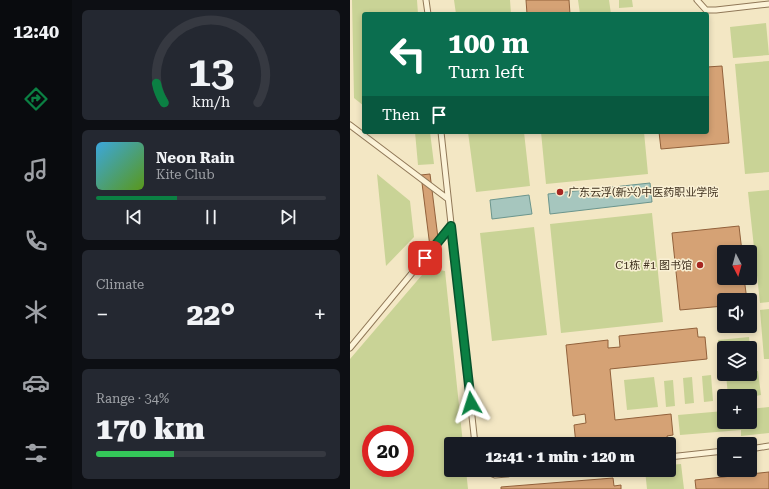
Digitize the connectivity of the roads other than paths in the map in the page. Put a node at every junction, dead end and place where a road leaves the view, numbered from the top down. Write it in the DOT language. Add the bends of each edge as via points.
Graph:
graph roads {
  1 [pos="426,0"];
  2 [pos="697,0"];
  3 [pos="769,4"];
  4 [pos="428,12"];
  5 [pos="350,125"];
  6 [pos="441,134"];
  7 [pos="448,199"];
  8 [pos="451,226"];
  9 [pos="350,348"];
  10 [pos="474,437"];
  11 [pos="769,446"];
  12 [pos="757,447"];
  13 [pos="717,452"];
  14 [pos="676,456"];
  1 -- 4 [label="lane"];
  2 -- 3 [label="lane" via="706,10"];
  5 -- 7 [label="lane"];
  6 -- 7 [label="lane"];
  7 -- 8 [label="lane"];
  8 -- 9 [label="lane"];
  8 -- 10 [label="lane"];
  11 -- 12 [label="lane"];
  13 -- 14 [label="lane"];
}
